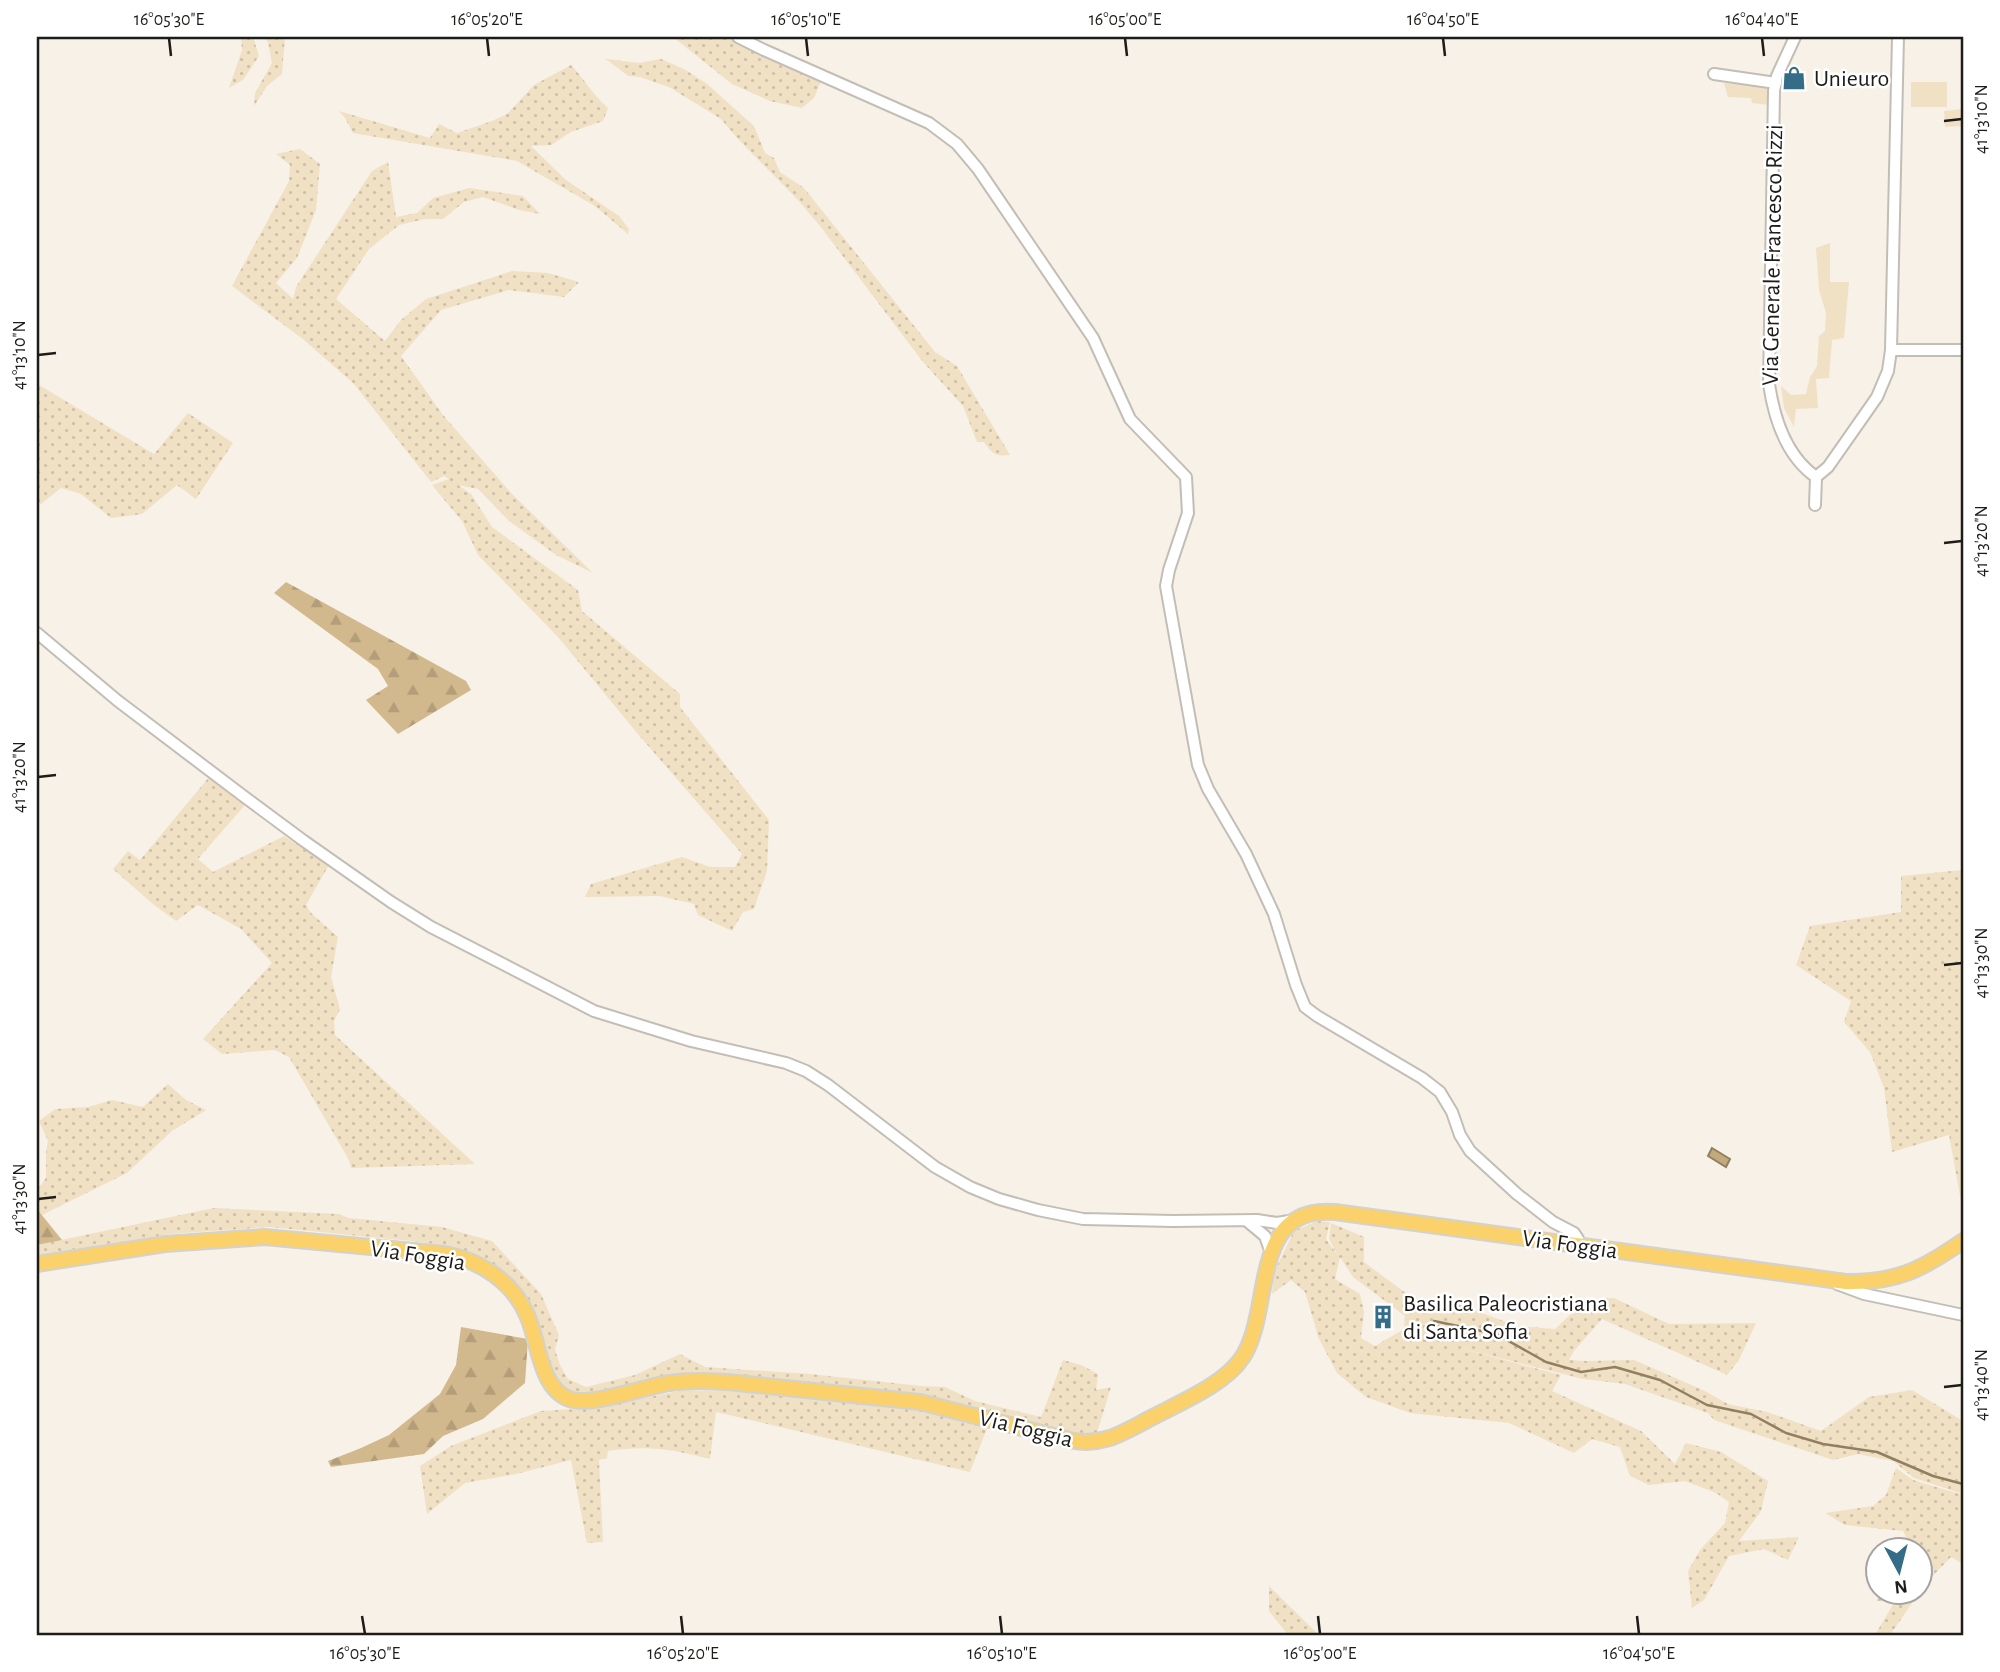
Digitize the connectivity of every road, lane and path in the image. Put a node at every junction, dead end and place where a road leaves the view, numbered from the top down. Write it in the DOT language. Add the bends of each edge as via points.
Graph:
graph roads {
  1 [pos="738,37"];
  2 [pos="1795,37"];
  3 [pos="1898,37"];
  4 [pos="1714,75"];
  5 [pos="1776,83"];
  6 [pos="1891,350"];
  7 [pos="1963,350"];
  8 [pos="1816,477"];
  9 [pos="1815,505"];
  10 [pos="37,633"];
  11 [pos="1295,1220"];
  12 [pos="1247,1221"];
  13 [pos="1271,1222"];
  14 [pos="1263,1234"];
  15 [pos="1279,1237"];
  16 [pos="1963,1241"];
  17 [pos="1578,1245"];
  18 [pos="1271,1253"];
  19 [pos="37,1264"];
  20 [pos="1830,1281"];
  21 [pos="1963,1315"];
  1 -- 17 [label="street" via="929,123 957,144 986,180 1093,338 1130,419 1186,477 1188,513 1166,586 1198,765 1273,914 1305,1007 1440,1092 1470,1151 1517,1194 1574,1233"];
  2 -- 5 [label="street, Via Generale Francesco Rizzi"];
  3 -- 6 [label="street"];
  4 -- 5 [label="street"];
  5 -- 8 [label="street, Via Generale Francesco Rizzi" via="1769,384 1780,430"];
  6 -- 7 [label="street"];
  6 -- 8 [label="street" via="1877,397"];
  8 -- 9 [label="street"];
  10 -- 12 [label="street" via="242,796 391,902 594,1011 806,1071 934,1167 999,1199 1083,1219"];
  11 -- 13 [label="street"];
  11 -- 15 [label="main road, Via Foggia"];
  11 -- 17 [label="main road, Via Foggia" via="1310,1213 1335,1212"];
  12 -- 13 [label="street"];
  12 -- 14 [label="street"];
  13 -- 15 [label="street"];
  14 -- 15 [label="street"];
  14 -- 18 [label="street"];
  15 -- 18 [label="main road, Via Foggia"];
  16 -- 20 [label="main road, Via Foggia" via="1897,1277 1872,1283"];
  17 -- 20 [label="main road, Via Foggia"];
  18 -- 19 [label="main road, Via Foggia" via="1252,1338 1237,1365 1149,1419 1093,1443 920,1402 728,1382 669,1383 594,1400 574,1400 559,1393 549,1381 528,1317 514,1293 478,1264 445,1254 265,1237 165,1244"];
  20 -- 21 [label="street" via="1864,1294"];
}
